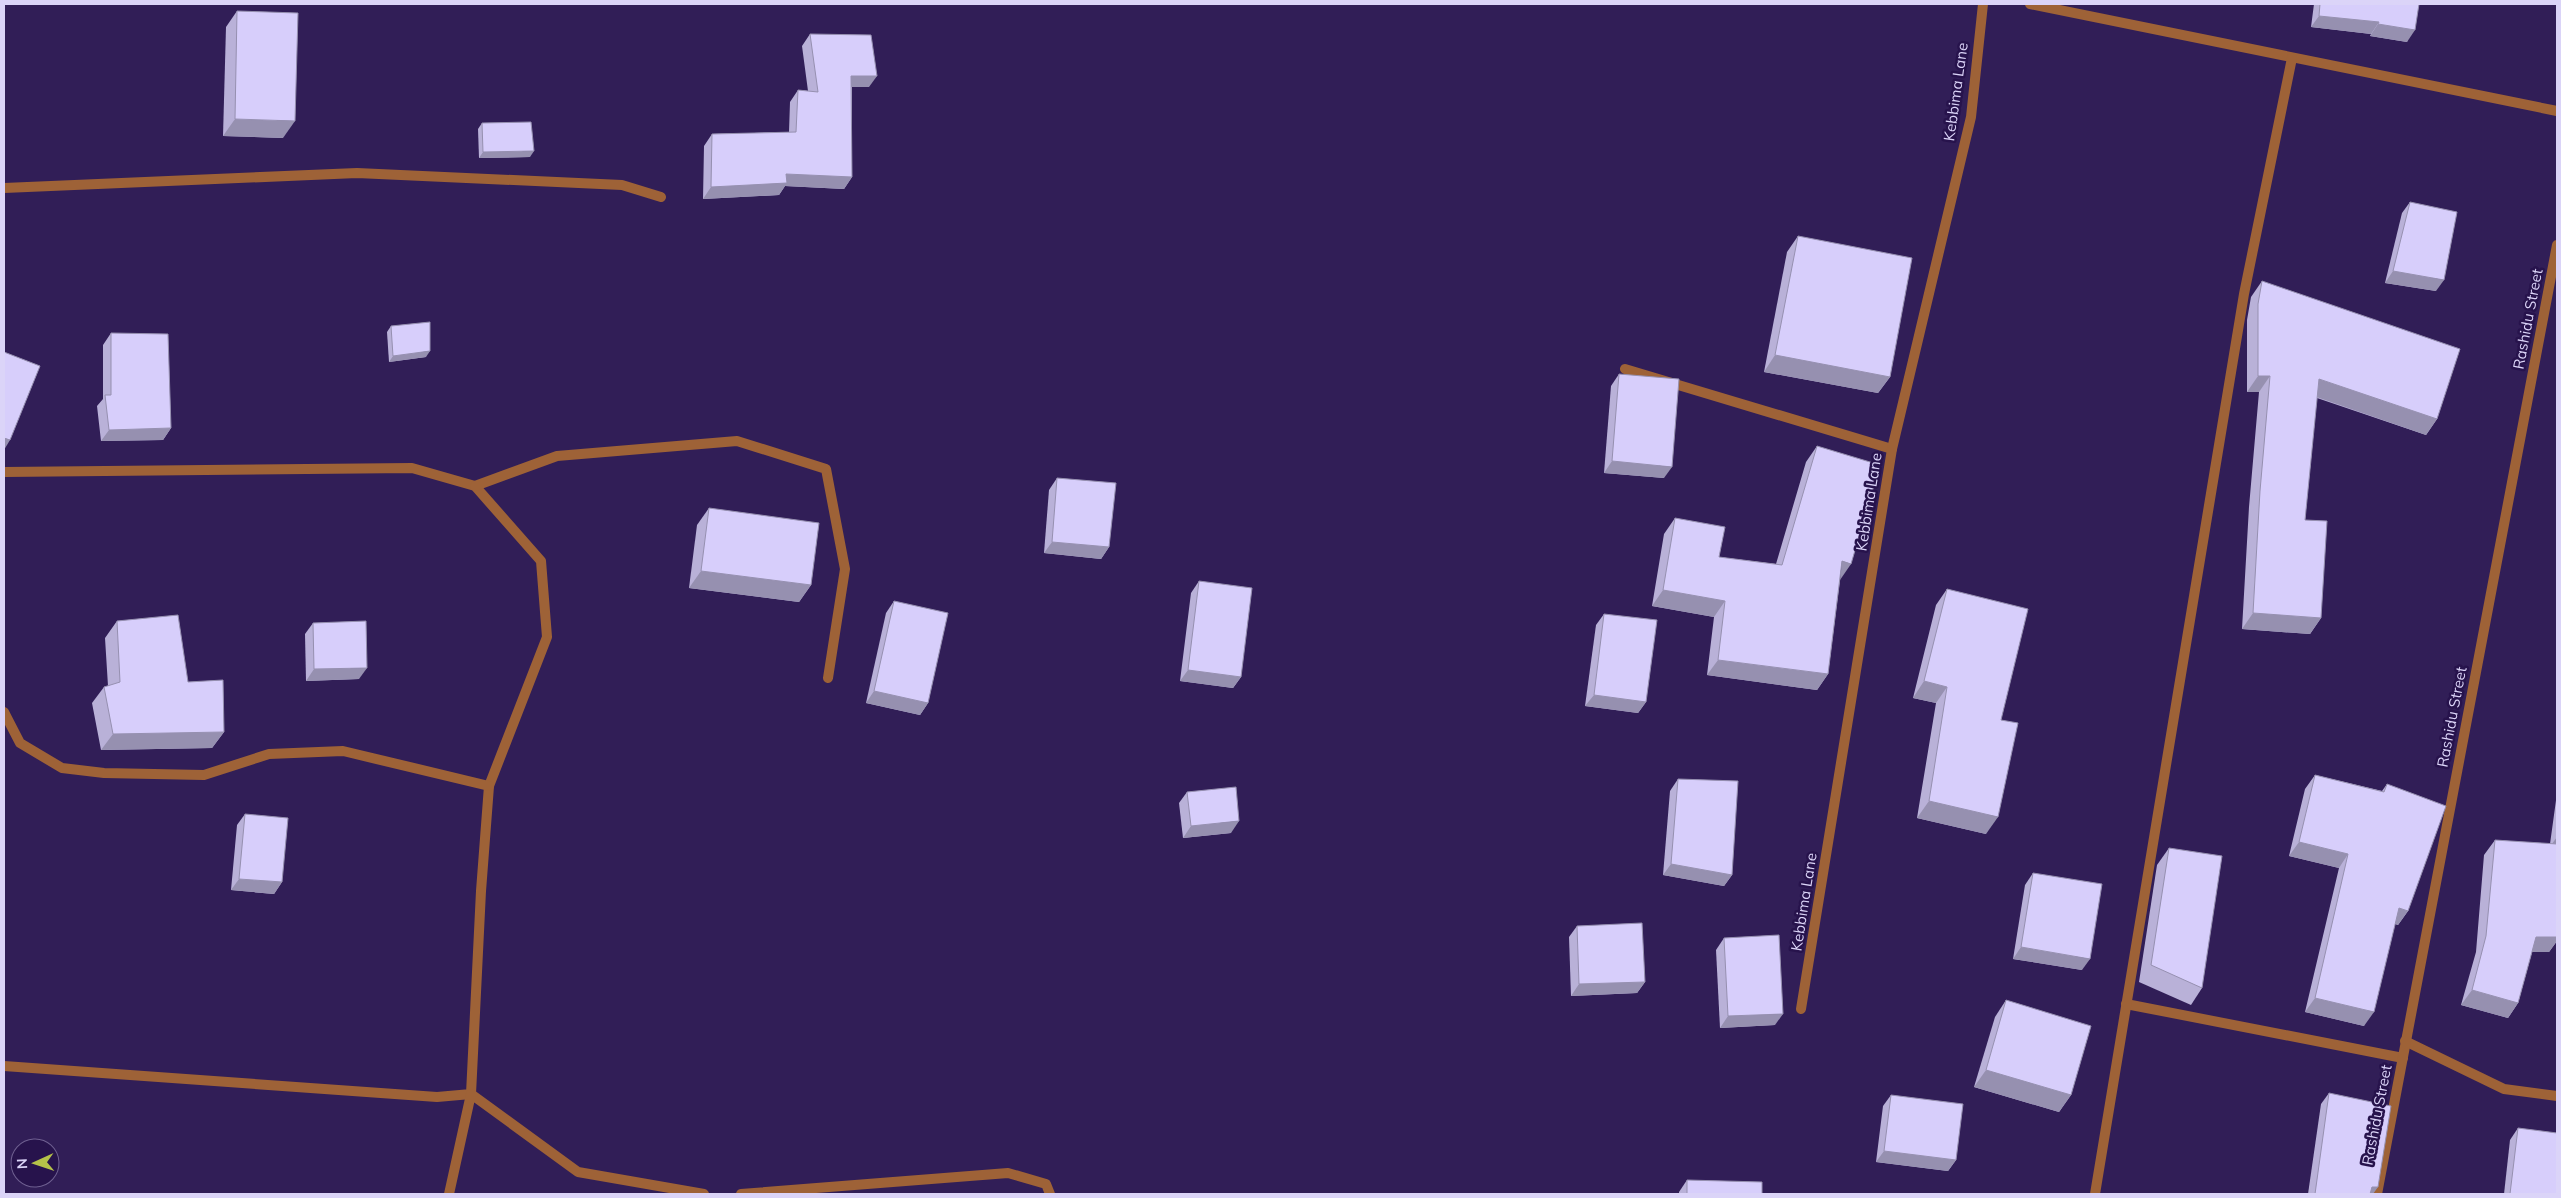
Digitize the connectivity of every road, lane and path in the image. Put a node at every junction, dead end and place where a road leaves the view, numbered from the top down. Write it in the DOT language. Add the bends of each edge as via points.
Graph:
graph roads {
  1 [pos="1982,4"];
  2 [pos="2030,4"];
  3 [pos="2292,58"];
  4 [pos="2557,112"];
  5 [pos="4,188"];
  6 [pos="661,197"];
  7 [pos="2557,245"];
  8 [pos="1625,369"];
  9 [pos="1892,449"];
  10 [pos="4,472"];
  11 [pos="475,486"];
  12 [pos="828,678"];
  13 [pos="4,712"];
  14 [pos="489,786"];
  15 [pos="2126,1004"];
  16 [pos="1802,1009"];
  17 [pos="2405,1041"];
  18 [pos="2403,1058"];
  19 [pos="4,1066"];
  20 [pos="471,1094"];
  21 [pos="2557,1096"];
  22 [pos="449,1194"];
  23 [pos="704,1194"];
  24 [pos="741,1194"];
  25 [pos="1050,1194"];
  26 [pos="2095,1194"];
  27 [pos="2377,1194"];
  1 -- 9 [label="street, Kebbima Lane" via="1971,116"];
  2 -- 3 [label="street"];
  3 -- 4 [label="street"];
  3 -- 15 [label="street" via="2244,294"];
  5 -- 6 [label="street" via="357,173 622,186"];
  7 -- 17 [label="street, Rashidu Street"];
  8 -- 9 [label="street"];
  9 -- 16 [label="street, Kebbima Lane"];
  10 -- 11 [label="street" via="412,468"];
  11 -- 12 [label="street" via="557,456 736,441 826,469 845,569"];
  11 -- 14 [label="street" via="541,561 547,637"];
  13 -- 14 [label="street" via="20,743 62,768 104,773 204,775 269,754 343,751"];
  14 -- 20 [label="street"];
  15 -- 18 [label="street"];
  15 -- 26 [label="street"];
  17 -- 18 [label="street, Rashidu Street"];
  17 -- 21 [label="street" via="2504,1089"];
  18 -- 27 [label="street, Rashidu Street"];
  19 -- 20 [label="street" via="436,1097"];
  20 -- 22 [label="street"];
  20 -- 23 [label="street" via="578,1172"];
  24 -- 25 [label="street" via="1008,1173 1046,1184"];
}
